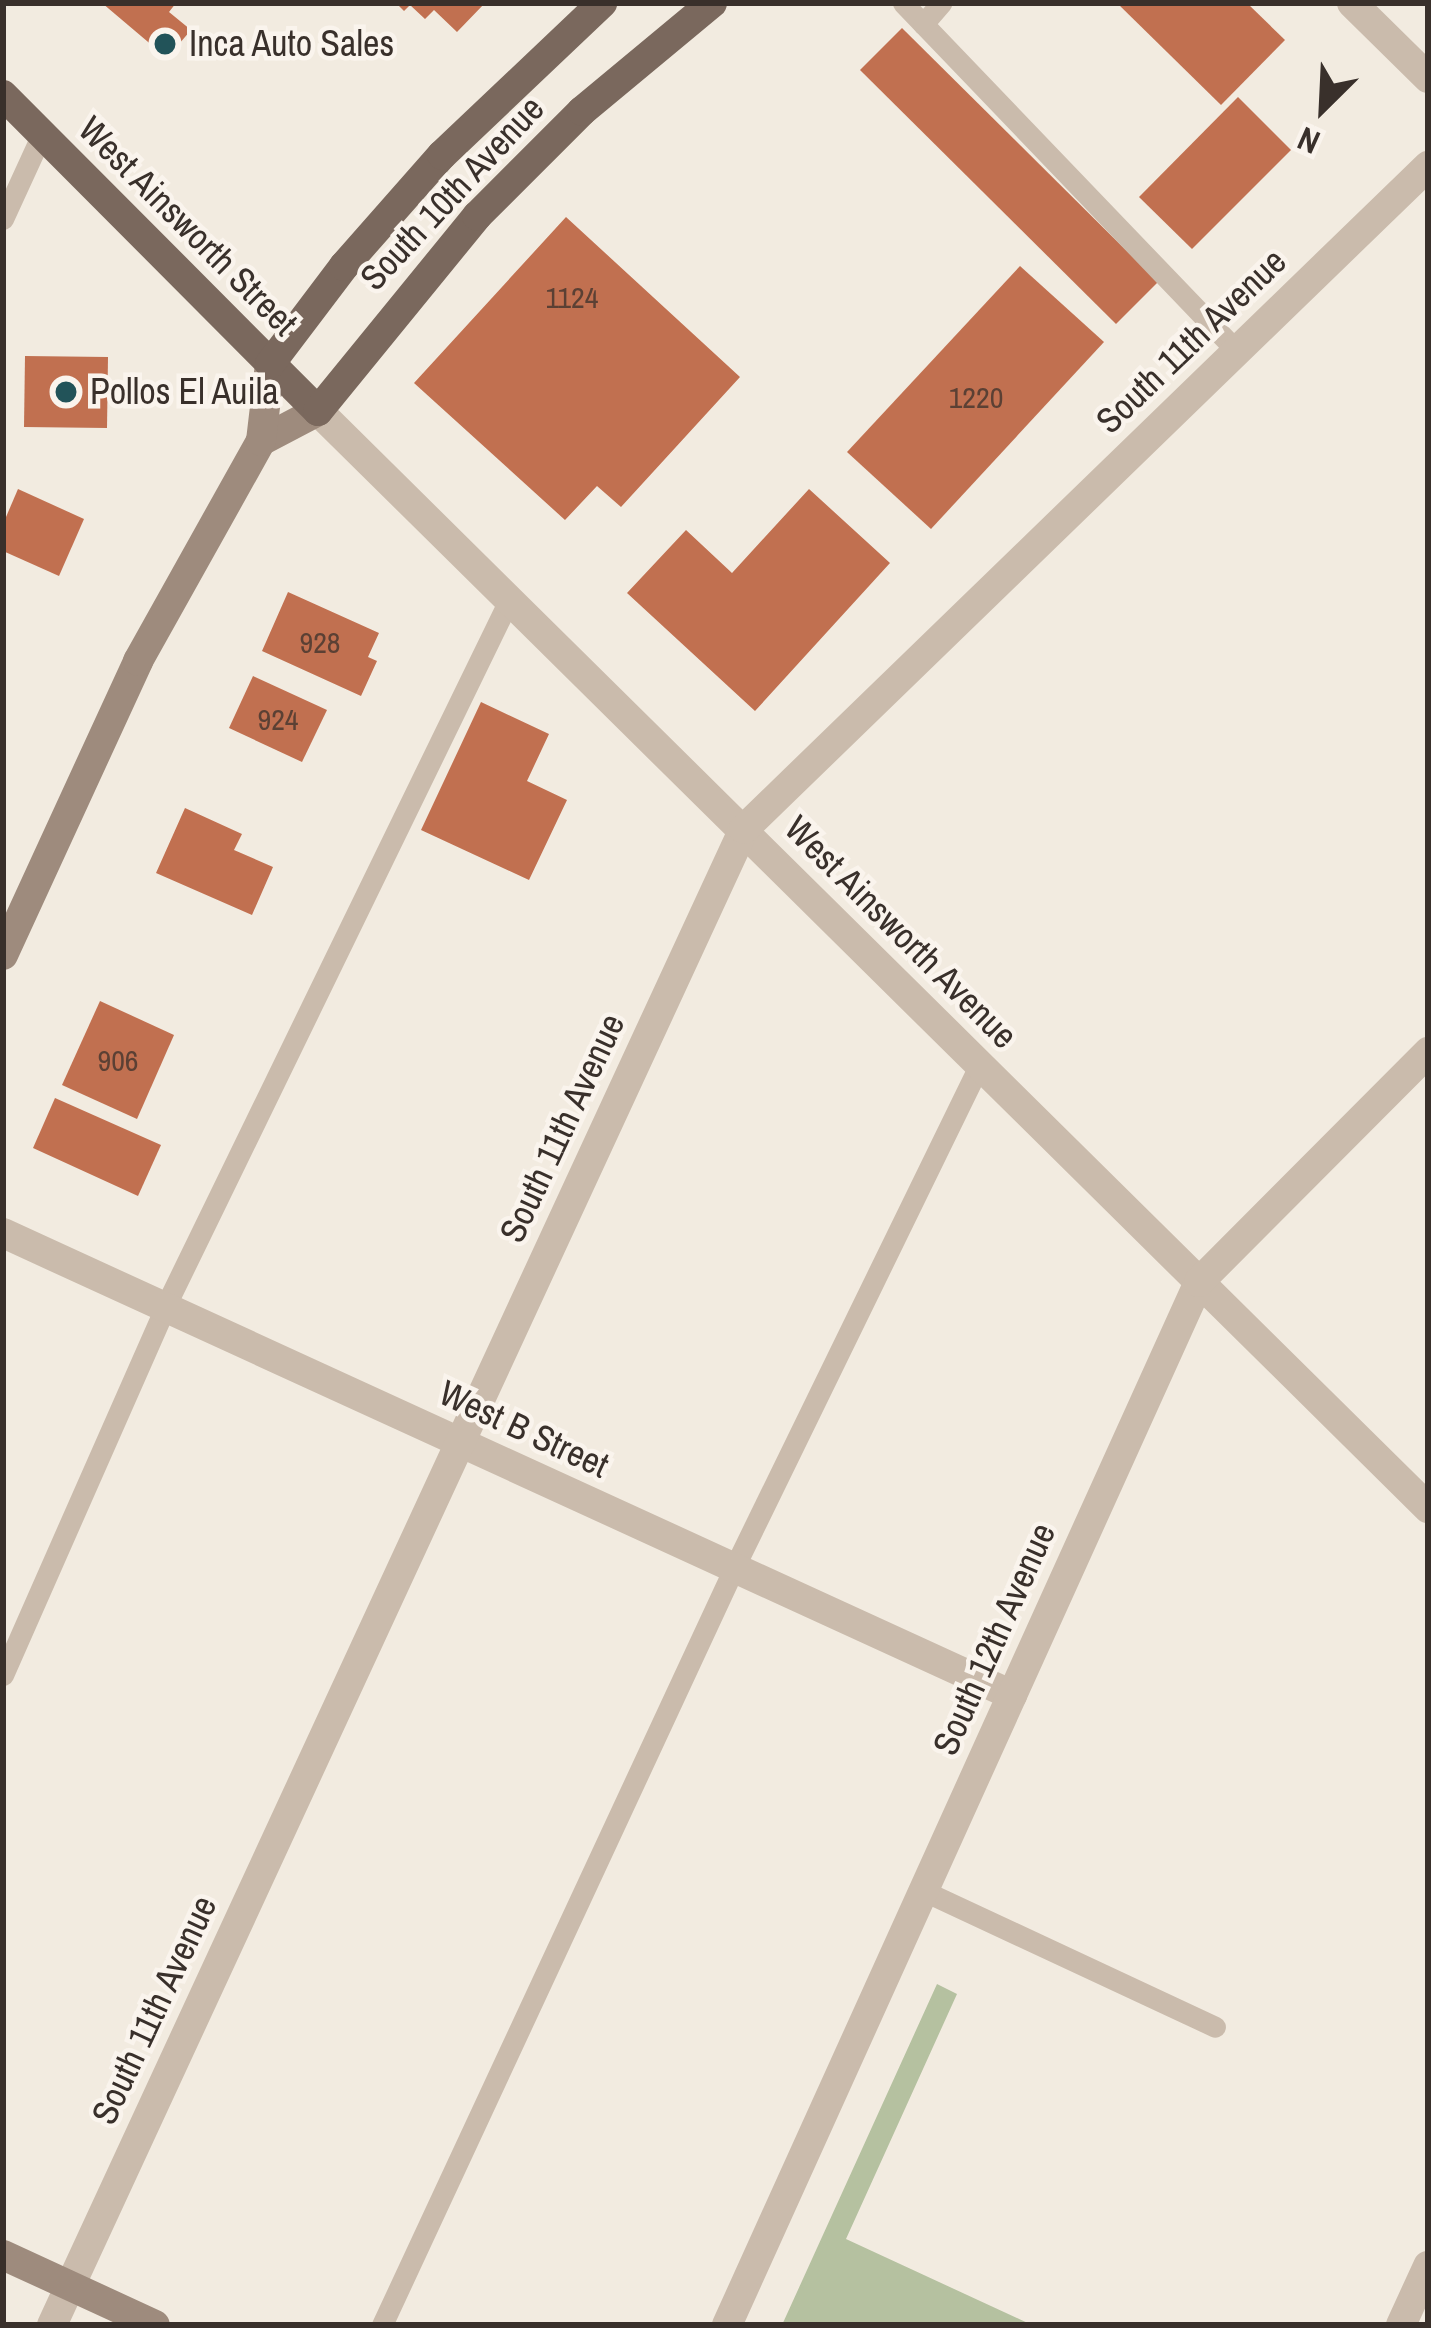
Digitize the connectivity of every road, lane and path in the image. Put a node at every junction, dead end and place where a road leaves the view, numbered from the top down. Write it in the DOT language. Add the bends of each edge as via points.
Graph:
graph roads {
  1 [pos="602,3"];
  2 [pos="712,3"];
  3 [pos="903,3"];
  4 [pos="941,3"];
  5 [pos="1352,3"];
  6 [pos="923,24"];
  7 [pos="1428,78"];
  8 [pos="3,95"];
  9 [pos="42,134"];
  10 [pos="1428,166"];
  11 [pos="3,219"];
  12 [pos="1237,351"];
  13 [pos="270,364"];
  14 [pos="318,411"];
  15 [pos="261,441"];
  16 [pos="509,600"];
  17 [pos="744,829"];
  18 [pos="3,955"];
  19 [pos="1428,1052"];
  20 [pos="979,1066"];
  21 [pos="3,1233"];
  22 [pos="1199,1282"];
  23 [pos="165,1307"];
  24 [pos="460,1442"];
  25 [pos="1428,1508"];
  26 [pos="734,1568"];
  27 [pos="3,1676"];
  28 [pos="1012,1695"];
  29 [pos="924,1891"];
  30 [pos="1215,2027"];
  31 [pos="3,2255"];
  32 [pos="1428,2266"];
  33 [pos="69,2286"];
  34 [pos="52,2325"];
  35 [pos="155,2325"];
  36 [pos="382,2325"];
  37 [pos="728,2325"];
  38 [pos="1401,2325"];
  1 -- 13 [label="main road, South 10th Avenue" via="404,196"];
  2 -- 14 [label="main road, South 10th Avenue" via="581,111 477,216"];
  3 -- 6 [label="lane"];
  4 -- 6 [label="lane"];
  5 -- 7 [label="street"];
  6 -- 12 [label="lane"];
  8 -- 9 [label="main road, West Ainsworth Street"];
  9 -- 11 [label="lane"];
  9 -- 13 [label="main road, West Ainsworth Street"];
  10 -- 12 [label="street, South 11th Avenue"];
  12 -- 17 [label="street, South 11th Avenue"];
  13 -- 14 [label="main road, West Ainsworth Street"];
  13 -- 15 [label="main road"];
  14 -- 15 [label="main road, South 10th Avenue"];
  14 -- 16 [label="street, West Ainsworth Avenue"];
  15 -- 18 [label="main road" via="138,662"];
  16 -- 17 [label="street, West Ainsworth Avenue"];
  16 -- 23 [label="lane"];
  17 -- 20 [label="street, West Ainsworth Avenue"];
  17 -- 24 [label="street, South 11th Avenue"];
  19 -- 22 [label="street, South 12th Avenue"];
  20 -- 22 [label="street, West Ainsworth Avenue"];
  20 -- 26 [label="lane"];
  21 -- 23 [label="street, West B Street"];
  22 -- 25 [label="street, West Ainsworth Avenue"];
  22 -- 28 [label="street, South 12th Avenue"];
  23 -- 24 [label="street, West B Street"];
  23 -- 27 [label="lane"];
  24 -- 26 [label="street, West B Street"];
  24 -- 33 [label="street, South 11th Avenue"];
  26 -- 28 [label="street, West B Street"];
  26 -- 36 [label="lane"];
  28 -- 29 [label="street, South 12th Avenue"];
  29 -- 30 [label="lane"];
  29 -- 37 [label="street, South 12th Avenue"];
  31 -- 33 [label="main road"];
  32 -- 38 [label="street"];
  33 -- 34 [label="street, South 11th Avenue"];
  33 -- 35 [label="main road"];
}
